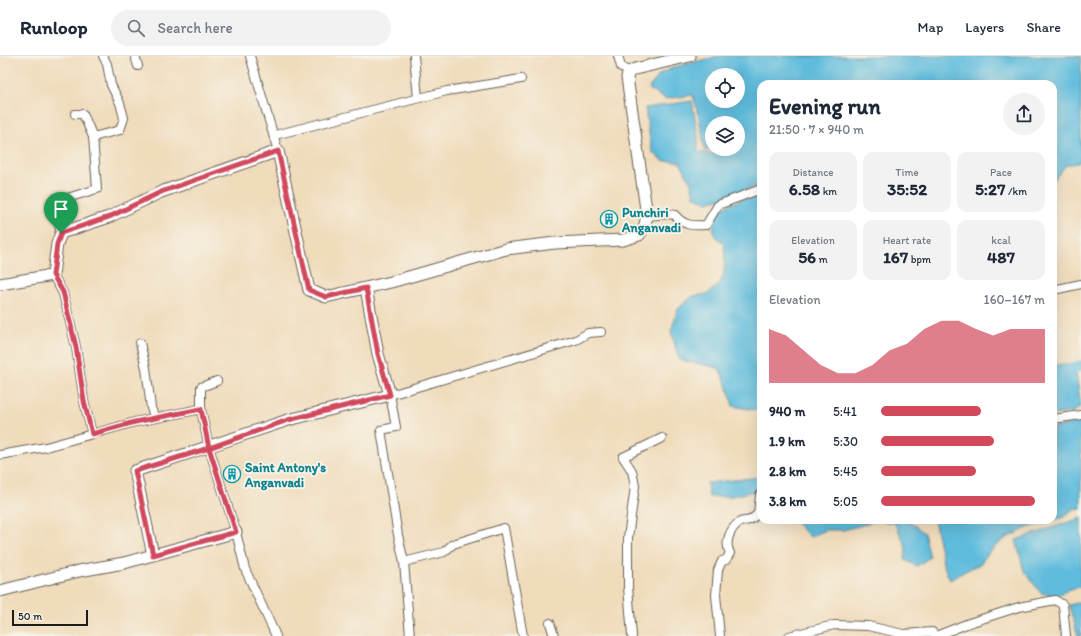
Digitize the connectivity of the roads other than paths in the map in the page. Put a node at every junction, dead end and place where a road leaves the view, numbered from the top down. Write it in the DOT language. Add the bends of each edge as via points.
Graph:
graph roads {
  1 [pos="103,56"];
  2 [pos="135,56"];
  3 [pos="250,56"];
  4 [pos="414,56"];
  5 [pos="618,56"];
  6 [pos="690,56"];
  7 [pos="138,66"];
  8 [pos="629,72"];
  9 [pos="521,79"];
  10 [pos="418,98"];
  11 [pos="75,114"];
  12 [pos="275,135"];
  13 [pos="93,137"];
  14 [pos="278,151"];
  15 [pos="757,191"];
  16 [pos="646,216"];
  17 [pos="61,233"];
  18 [pos="53,275"];
  19 [pos="0,284"];
  20 [pos="1081,284"];
  21 [pos="366,288"];
  22 [pos="1057,289"];
  23 [pos="601,332"];
  24 [pos="140,342"];
  25 [pos="217,381"];
  26 [pos="390,395"];
  27 [pos="201,409"];
  28 [pos="1081,415"];
  29 [pos="154,418"];
  30 [pos="1057,418"];
  31 [pos="92,434"];
  32 [pos="662,438"];
  33 [pos="209,448"];
  34 [pos="0,455"];
  35 [pos="757,515"];
  36 [pos="236,532"];
  37 [pos="153,555"];
  38 [pos="404,562"];
  39 [pos="0,591"];
  40 [pos="550,623"];
  41 [pos="276,636"];
  42 [pos="410,636"];
  43 [pos="523,636"];
  44 [pos="554,636"];
  45 [pos="632,636"];
  46 [pos="720,636"];
  47 [pos="789,636"];
  48 [pos="936,636"];
  49 [pos="1066,636"];
  1 -- 13 [label="street" via="124,118 120,130"];
  2 -- 7 [label="street"];
  3 -- 12 [label="street"];
  4 -- 10 [label="street"];
  5 -- 8 [label="street" via="621,67"];
  6 -- 8 [label="street"];
  8 -- 16 [label="street" via="627,77"];
  9 -- 10 [label="street" via="461,88"];
  10 -- 12 [label="street"];
  11 -- 13 [label="street" via="82,114"];
  12 -- 14 [label="street"];
  13 -- 17 [label="street" via="97,189 54,202"];
  14 -- 17 [label="street" via="161,192 109,217"];
  14 -- 21 [label="street" via="309,290 326,297"];
  15 -- 16 [label="street" via="718,205 706,225 686,224 680,222 676,215 670,214"];
  16 -- 21 [label="street" via="644,228 639,235 623,240 555,243 506,249"];
  17 -- 18 [label="street"];
  18 -- 19 [label="street"];
  18 -- 31 [label="street" via="63,292"];
  20 -- 22 [label="street"];
  21 -- 26 [label="street" via="378,354"];
  23 -- 26 [label="street" via="588,333 576,340"];
  24 -- 29 [label="street"];
  25 -- 27 [label="street" via="201,387"];
  26 -- 33 [label="street" via="288,420"];
  26 -- 38 [label="street" via="396,427 382,430"];
  27 -- 29 [label="street"];
  27 -- 33 [label="street"];
  28 -- 30 [label="street"];
  29 -- 31 [label="street"];
  31 -- 34 [label="street" via="46,447"];
  32 -- 45 [label="street" via="623,457 632,471 635,486 628,538"];
  33 -- 36 [label="street"];
  33 -- 37 [label="street" via="135,471"];
  35 -- 46 [label="street" via="750,520 740,522 732,530 727,548 730,553 718,570 716,595"];
  36 -- 37 [label="street"];
  36 -- 41 [label="street" via="245,569"];
  37 -- 39 [label="street"];
  38 -- 42 [label="street"];
  38 -- 43 [label="street" via="444,552 453,544 504,528"];
  40 -- 44 [label="street"];
  47 -- 48 [label="street" via="834,624 868,626 903,634 932,632"];
  48 -- 49 [label="street" via="1019,607 1055,600 1063,605"];
}
